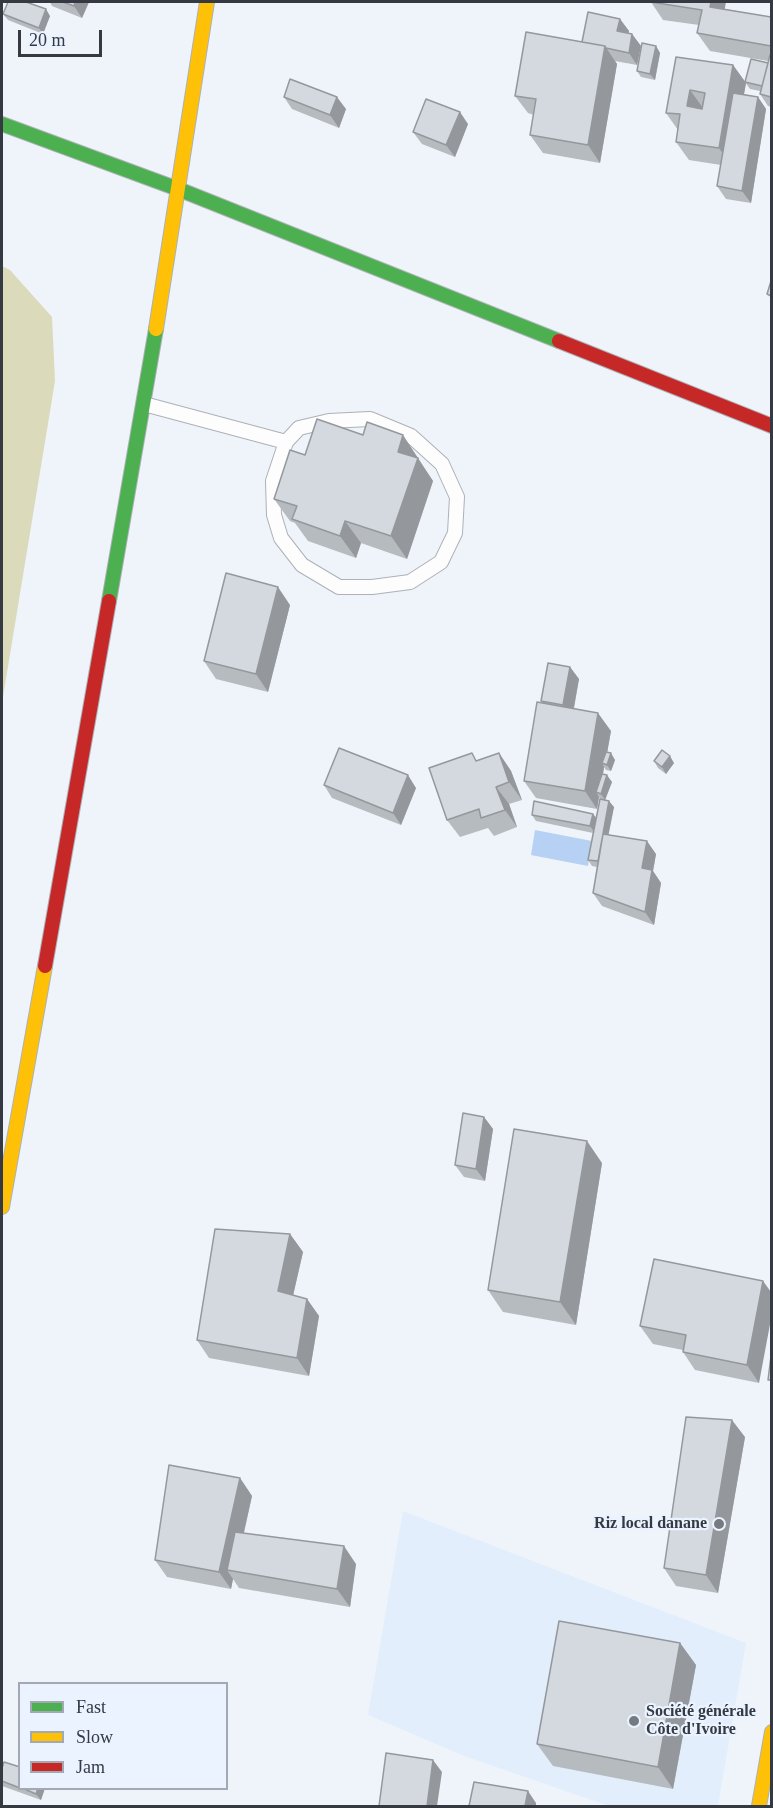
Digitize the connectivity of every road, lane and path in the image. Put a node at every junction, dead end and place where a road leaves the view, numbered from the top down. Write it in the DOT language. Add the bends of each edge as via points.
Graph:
graph roads {
  1 [pos="207,2"];
  2 [pos="2,124"];
  3 [pos="178,189"];
  4 [pos="144,404"];
  5 [pos="771,426"];
  6 [pos="285,442"];
  7 [pos="2,1208"];
  8 [pos="771,1732"];
  9 [pos="759,1806"];
  1 -- 3 [label="street"];
  2 -- 3 [label="street"];
  3 -- 4 [label="street"];
  3 -- 5 [label="street"];
  4 -- 6 [label="lane"];
  4 -- 7 [label="street"];
  6 -- 6 [label="lane" via="299,428 370,418 411,436 442,464 457,497 455,532 441,562 410,582 372,587 339,587 302,566 282,538 274,515 273,482"];
  8 -- 9 [label="street"];
}
